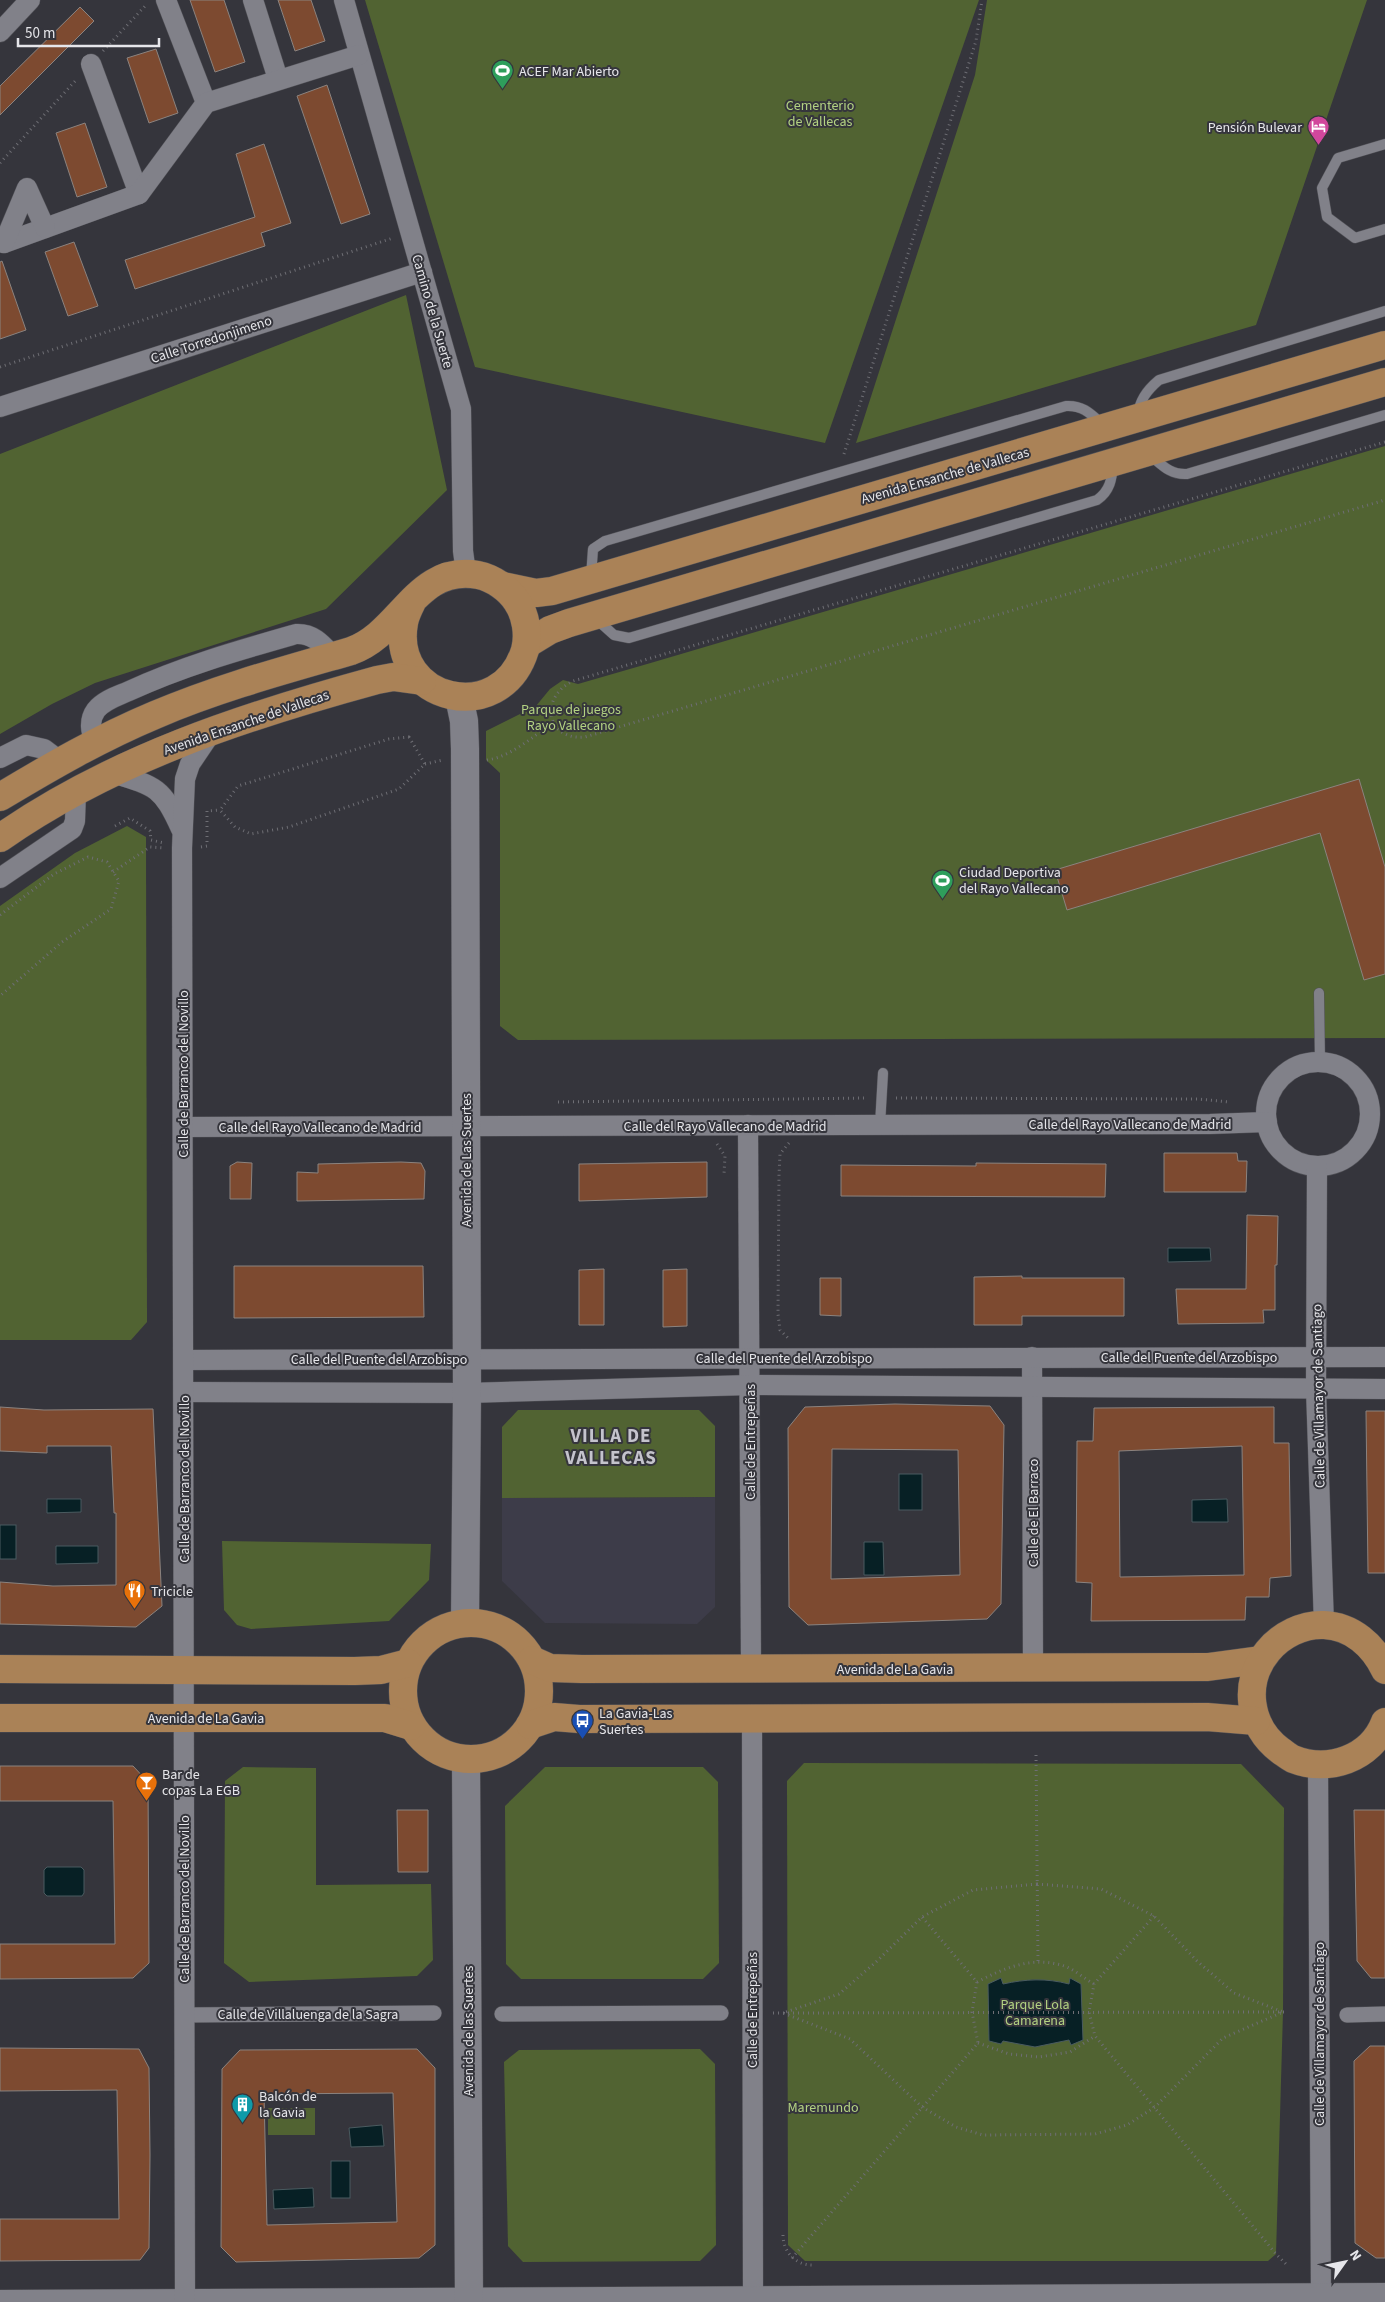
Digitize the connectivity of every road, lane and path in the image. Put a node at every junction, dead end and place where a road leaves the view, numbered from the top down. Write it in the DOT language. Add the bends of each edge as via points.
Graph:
graph roads {
  1 [pos="30,0"];
  2 [pos="166,0"];
  3 [pos="253,0"];
  4 [pos="344,0"];
  5 [pos="982,0"];
  6 [pos="3,23"];
  7 [pos="359,55"];
  8 [pos="91,64"];
  9 [pos="278,79"];
  10 [pos="206,103"];
  11 [pos="1385,144"];
  12 [pos="139,194"];
  13 [pos="45,228"];
  14 [pos="1385,229"];
  15 [pos="410,232"];
  16 [pos="422,272"];
  17 [pos="1385,311"];
  18 [pos="1385,345"];
  19 [pos="0,368"];
  20 [pos="1385,382"];
  21 [pos="0,407"];
  22 [pos="1385,415"];
  23 [pos="1137,418"];
  24 [pos="1385,442"];
  25 [pos="1148,452"];
  26 [pos="844,454"];
  27 [pos="1385,500"];
  28 [pos="466,573"];
  29 [pos="503,586"];
  30 [pos="412,602"];
  31 [pos="526,644"];
  32 [pos="422,681"];
  33 [pos="459,698"];
  34 [pos="554,723"];
  35 [pos="213,730"];
  36 [pos="0,758"];
  37 [pos="446,760"];
  38 [pos="483,760"];
  39 [pos="60,761"];
  40 [pos="425,764"];
  41 [pos="112,773"];
  42 [pos="76,792"];
  43 [pos="0,798"];
  44 [pos="220,810"];
  45 [pos="115,826"];
  46 [pos="0,838"];
  47 [pos="181,844"];
  48 [pos="113,872"];
  49 [pos="0,878"];
  50 [pos="0,915"];
  51 [pos="1319,993"];
  52 [pos="0,996"];
  53 [pos="1320,1062"];
  54 [pos="882,1073"];
  55 [pos="882,1098"];
  56 [pos="558,1102"];
  57 [pos="1232,1102"];
  58 [pos="1267,1122"];
  59 [pos="1377,1123"];
  60 [pos="880,1124"];
  61 [pos="748,1125"];
  62 [pos="184,1127"];
  63 [pos="466,1127"];
  64 [pos="709,1142"];
  65 [pos="796,1143"];
  66 [pos="1317,1167"];
  67 [pos="724,1174"];
  68 [pos="796,1344"];
  69 [pos="1032,1357"];
  70 [pos="1316,1357"];
  71 [pos="1385,1357"];
  72 [pos="750,1358"];
  73 [pos="466,1359"];
  74 [pos="184,1360"];
  75 [pos="750,1385"];
  76 [pos="1033,1388"];
  77 [pos="1316,1389"];
  78 [pos="1385,1389"];
  79 [pos="184,1392"];
  80 [pos="467,1392"];
  81 [pos="465,1622"];
  82 [pos="1324,1625"];
  83 [pos="532,1660"];
  84 [pos="1260,1660"];
  85 [pos="1383,1661"];
  86 [pos="408,1663"];
  87 [pos="751,1668"];
  88 [pos="1033,1668"];
  89 [pos="0,1669"];
  90 [pos="185,1669"];
  91 [pos="184,1717"];
  92 [pos="0,1718"];
  93 [pos="752,1718"];
  94 [pos="1256,1721"];
  95 [pos="1385,1724"];
  96 [pos="530,1725"];
  97 [pos="411,1726"];
  98 [pos="1036,1755"];
  99 [pos="466,1760"];
  100 [pos="1318,1765"];
  101 [pos="1037,1884"];
  102 [pos="1154,1916"];
  103 [pos="922,1917"];
  104 [pos="1038,1961"];
  105 [pos="976,1982"];
  106 [pos="1094,1984"];
  107 [pos="972,2012"];
  108 [pos="1089,2012"];
  109 [pos="1286,2012"];
  110 [pos="721,2013"];
  111 [pos="773,2013"];
  112 [pos="784,2013"];
  113 [pos="434,2014"];
  114 [pos="502,2014"];
  115 [pos="1385,2014"];
  116 [pos="184,2015"];
  117 [pos="1347,2015"];
  118 [pos="1095,2036"];
  119 [pos="978,2043"];
  120 [pos="922,2107"];
  121 [pos="1155,2107"];
  122 [pos="783,2235"];
  123 [pos="792,2258"];
  124 [pos="814,2265"];
  125 [pos="1288,2266"];
  126 [pos="1385,2292"];
  127 [pos="1321,2298"];
  128 [pos="469,2299"];
  129 [pos="753,2299"];
  130 [pos="1037,2299"];
  131 [pos="0,2300"];
  132 [pos="185,2301"];
  1 -- 6 [label="street"];
  2 -- 10 [label="street"];
  3 -- 9 [label="street"];
  4 -- 7 [label="street, Camino de la Suerte"];
  5 -- 26 [label="path" via="976,41"];
  7 -- 9 [label="street"];
  7 -- 15 [label="street, Camino de la Suerte"];
  8 -- 12 [label="street"];
  9 -- 10 [label="street"];
  10 -- 12 [label="street"];
  11 -- 14 [label="lane" via="1338,158 1322,188 1327,216 1355,238"];
  12 -- 13 [label="street"];
  15 -- 16 [label="street, Camino de la Suerte"];
  15 -- 19 [label="path"];
  16 -- 21 [label="street, Calle Torredonjimeno"];
  16 -- 28 [label="street, Camino de la Suerte" via="461,409"];
  17 -- 23 [label="lane" via="1159,380 1139,402"];
  18 -- 23 [label="main road, Avenida Ensanche de Vallecas"];
  20 -- 25 [label="main road"];
  22 -- 25 [label="lane" via="1187,474 1170,471"];
  23 -- 29 [label="main road, Avenida Ensanche de Vallecas" via="545,592"];
  24 -- 34 [label="path" via="572,681 553,697 551,715"];
  25 -- 31 [label="main road" via="592,616 550,630"];
  27 -- 34 [label="path" via="585,737 567,735"];
  28 -- 29 [label="main road, Avenida Ensanche de Vallecas" via="485,576"];
  28 -- 30 [label="main road, Avenida Ensanche de Vallecas" via="450,574 435,580"];
  29 -- 31 [label="main road, Avenida Ensanche de Vallecas" via="518,602 526,622"];
  30 -- 32 [label="main road, Avenida Ensanche de Vallecas" via="404,622 403,643 409,664"];
  30 -- 39 [label="main road, Avenida Ensanche de Vallecas" via="370,643 194,699"];
  31 -- 33 [label="main road, Avenida Ensanche de Vallecas" via="521,662 510,678 495,690 478,697"];
  32 -- 33 [label="main road, Avenida Ensanche de Vallecas" via="439,692"];
  32 -- 35 [label="main road, Avenida Ensanche de Vallecas" via="393,677 377,680"];
  33 -- 63 [label="main road, Avenida de Las Suertes" via="464,721"];
  34 -- 38 [label="path" via="517,748 495,759"];
  35 -- 41 [label="main road, Avenida Ensanche de Vallecas"];
  35 -- 47 [label="street, Calle de Barranco del Novillo" via="190,764 185,779"];
  36 -- 39 [label="street" via="26,744 44,749"];
  37 -- 40 [label="path"];
  39 -- 43 [label="main road, Avenida Ensanche de Vallecas"];
  40 -- 44 [label="path" via="399,789 289,827 251,834 235,827"];
  40 -- 44 [label="path" via="409,737 389,739 238,786"];
  41 -- 42 [label="main road, Avenida Ensanche de Vallecas"];
  41 -- 47 [label="street, Calle de Barranco del Novillo" via="142,782 159,792 172,809"];
  42 -- 46 [label="main road, Avenida Ensanche de Vallecas"];
  42 -- 49 [label="street" via="76,821 72,829"];
  44 -- 47 [label="path" via="207,811 207,846"];
  45 -- 47 [label="path" via="130,818 150,831 150,840"];
  47 -- 48 [label="path" via="150,846"];
  47 -- 62 [label="street, Calle de Barranco del Novillo"];
  48 -- 50 [label="path" via="107,862 88,857 54,874"];
  48 -- 52 [label="path" via="119,881 111,909 62,942"];
  51 -- 53 [label="lane"];
  53 -- 58 [label="street" via="1303,1064 1288,1071 1276,1083 1268,1098"];
  53 -- 59 [label="street" via="1334,1064 1359,1081"];
  54 -- 55 [label="lane"];
  55 -- 56 [label="path"];
  55 -- 57 [label="path" via="1198,1099"];
  55 -- 60 [label="lane"];
  58 -- 60 [label="street, Calle del Rayo Vallecano de Madrid"];
  58 -- 66 [label="street" via="1275,1145 1287,1156 1301,1164"];
  59 -- 66 [label="street" via="1357,1150 1345,1159"];
  60 -- 61 [label="street, Calle del Rayo Vallecano de Madrid"];
  61 -- 63 [label="street, Calle del Rayo Vallecano de Madrid"];
  61 -- 72 [label="street, Calle de Entrepeñas"];
  62 -- 63 [label="street, Calle del Rayo Vallecano de Madrid"];
  62 -- 74 [label="street, Calle de Barranco del Novillo"];
  63 -- 73 [label="main road, Avenida de Las Suertes"];
  64 -- 67 [label="path" via="716,1142 725,1156"];
  65 -- 68 [label="path" via="789,1143 780,1154 778,1314 780,1330"];
  66 -- 70 [label="street, Calle de Villamayor de Santiago"];
  69 -- 70 [label="street, Calle del Puente del Arzobispo"];
  69 -- 72 [label="street, Calle del Puente del Arzobispo"];
  69 -- 76 [label="street, Calle de El Barraco"];
  70 -- 71 [label="street, Calle del Puente del Arzobispo"];
  70 -- 77 [label="street, Calle de Villamayor de Santiago"];
  72 -- 73 [label="street, Calle del Puente del Arzobispo"];
  72 -- 75 [label="street, Calle de Entrepeñas"];
  73 -- 74 [label="street, Calle del Puente del Arzobispo"];
  73 -- 80 [label="main road, Avenida de Las Suertes"];
  74 -- 79 [label="street, Calle de Barranco del Novillo"];
  75 -- 76 [label="street, Calle del Puente del Arzobispo"];
  75 -- 80 [label="street, Calle del Puente del Arzobispo"];
  75 -- 87 [label="street, Calle de Entrepeñas"];
  76 -- 77 [label="street, Calle del Puente del Arzobispo"];
  76 -- 88 [label="street, Calle de El Barraco"];
  77 -- 78 [label="street, Calle del Puente del Arzobispo"];
  77 -- 82 [label="street, Calle de Villamayor de Santiago"];
  79 -- 80 [label="street, Calle del Puente del Arzobispo"];
  79 -- 90 [label="street, Calle de Barranco del Novillo"];
  80 -- 81 [label="main road, Avenida de Las Suertes"];
  81 -- 83 [label="main road" via="504,1631"];
  81 -- 86 [label="main road" via="430,1636"];
  82 -- 84 [label="main road" via="1299,1628 1276,1641"];
  82 -- 85 [label="main road" via="1345,1629 1364,1640"];
  83 -- 87 [label="main road, Avenida de La Gavia" via="550,1668 582,1670"];
  83 -- 96 [label="main road" via="538,1679 538,1703"];
  84 -- 88 [label="main road, Avenida de La Gavia" via="1208,1666"];
  84 -- 94 [label="main road" via="1252,1680 1251,1701"];
  86 -- 90 [label="main road" via="381,1670 355,1671"];
  86 -- 97 [label="main road" via="402,1686 404,1710"];
  87 -- 88 [label="main road, Avenida de La Gavia"];
  89 -- 90 [label="main road"];
  90 -- 91 [label="street, Calle de Barranco del Novillo"];
  91 -- 92 [label="main road, Avenida de La Gavia"];
  91 -- 97 [label="main road, Avenida de La Gavia" via="385,1718"];
  91 -- 116 [label="street, Calle de Barranco del Novillo"];
  93 -- 94 [label="main road" via="1207,1717"];
  93 -- 96 [label="main road" via="554,1717"];
  93 -- 129 [label="street, Calle de Entrepeñas"];
  94 -- 100 [label="main road" via="1270,1743 1292,1759"];
  95 -- 100 [label="main road" via="1373,1742 1357,1755 1338,1763"];
  96 -- 99 [label="main road" via="523,1736 505,1751 482,1760"];
  97 -- 99 [label="main road" via="427,1744 443,1755"];
  98 -- 101 [label="path"];
  99 -- 128 [label="main road, Avenida de las Suertes"];
  100 -- 127 [label="street, Calle de Villamayor de Santiago"];
  101 -- 102 [label="path" via="1101,1889"];
  101 -- 103 [label="path" via="973,1890"];
  101 -- 104 [label="path"];
  102 -- 106 [label="path"];
  102 -- 109 [label="path" via="1197,1962 1234,1993"];
  103 -- 105 [label="path"];
  103 -- 112 [label="path" via="839,1994"];
  104 -- 105 [label="path" via="1006,1967"];
  104 -- 106 [label="path" via="1067,1968"];
  105 -- 107 [label="path"];
  106 -- 108 [label="path"];
  107 -- 108 [label="path"];
  107 -- 112 [label="path"];
  107 -- 119 [label="path"];
  108 -- 109 [label="path"];
  108 -- 118 [label="path"];
  109 -- 121 [label="path" via="1223,2038"];
  110 -- 114 [label="street"];
  111 -- 112 [label="path"];
  112 -- 120 [label="path" via="850,2039"];
  113 -- 116 [label="street, Calle de Villaluenga de la Sagra"];
  115 -- 117 [label="street, Calle de Villamayor de Santiago"];
  116 -- 132 [label="street, Calle de Barranco del Novillo"];
  118 -- 119 [label="path" via="1070,2052 1039,2056 1009,2054"];
  118 -- 121 [label="path"];
  119 -- 120 [label="path"];
  120 -- 121 [label="path" via="956,2127 983,2134 1096,2134 1127,2125"];
  120 -- 123 [label="path"];
  121 -- 125 [label="path"];
  122 -- 123 [label="path" via="783,2246"];
  123 -- 124 [label="path" via="805,2266"];
  126 -- 127 [label="street"];
  127 -- 130 [label="street"];
  128 -- 129 [label="street"];
  128 -- 132 [label="street"];
  129 -- 130 [label="street"];
  131 -- 132 [label="street"];
}
